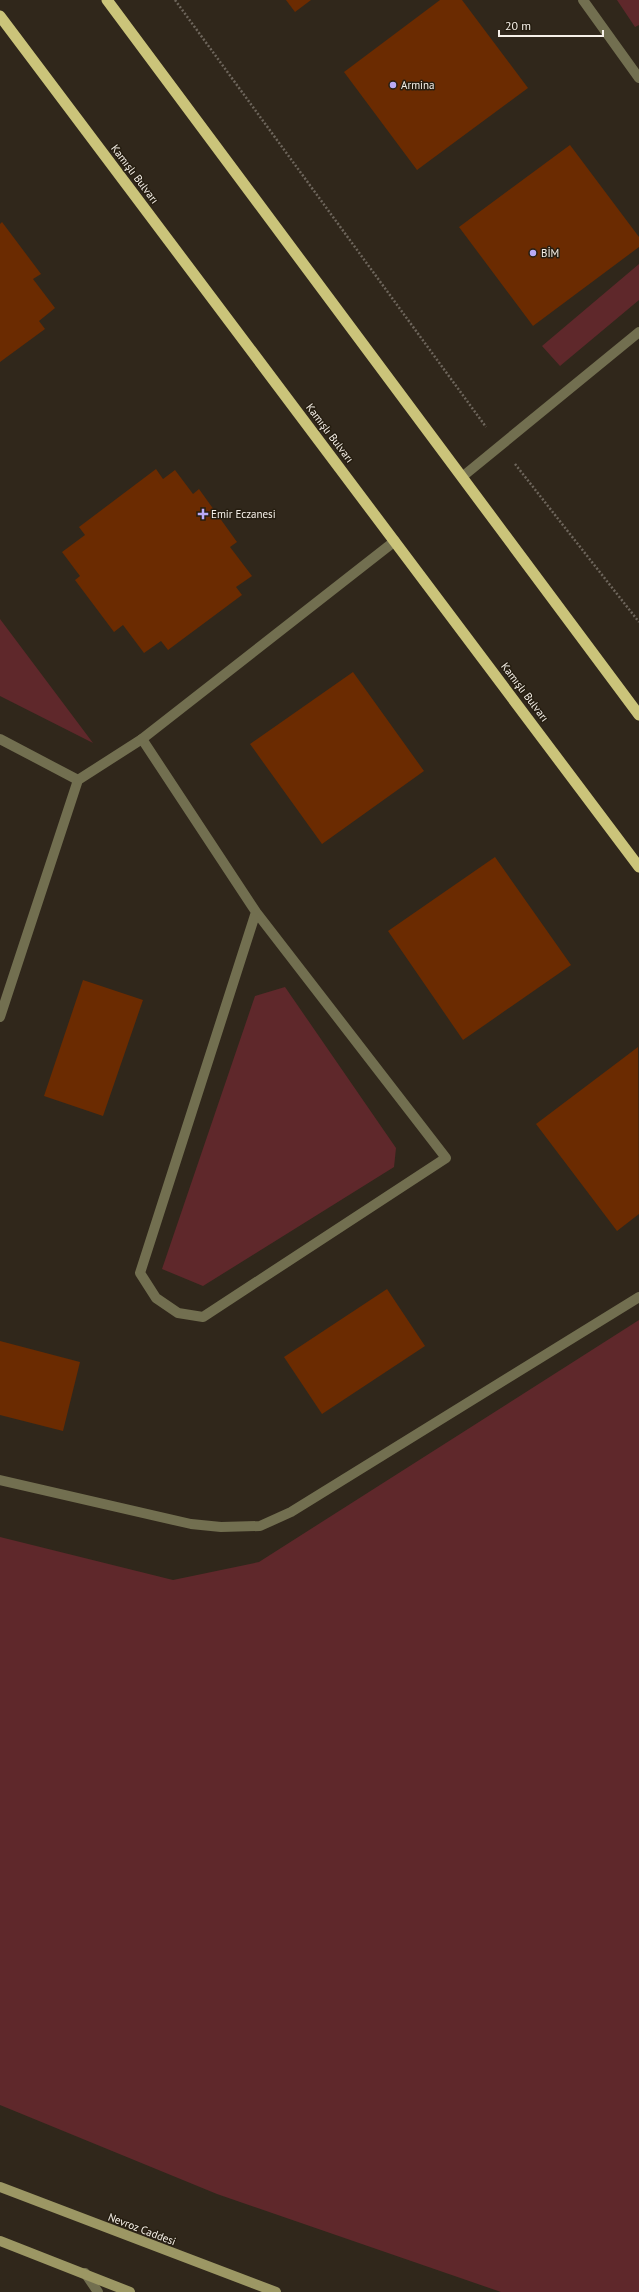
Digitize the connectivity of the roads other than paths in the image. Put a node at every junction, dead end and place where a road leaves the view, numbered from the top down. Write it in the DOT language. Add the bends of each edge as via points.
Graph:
graph roads {
  1 [pos="107,0"];
  2 [pos="583,0"];
  3 [pos="0,16"];
  4 [pos="639,78"];
  5 [pos="639,332"];
  6 [pos="462,477"];
  7 [pos="395,541"];
  8 [pos="639,715"];
  9 [pos="0,739"];
  10 [pos="142,739"];
  11 [pos="78,780"];
  12 [pos="639,867"];
  13 [pos="256,912"];
  14 [pos="0,1017"];
  15 [pos="639,1297"];
  16 [pos="0,1480"];
  17 [pos="0,2188"];
  18 [pos="0,2241"];
  19 [pos="85,2273"];
  20 [pos="98,2292"];
  21 [pos="130,2292"];
  22 [pos="276,2292"];
  1 -- 6 [label="highway"];
  2 -- 4 [label="street"];
  3 -- 7 [label="highway, Kamışlı Bulvarı"];
  5 -- 6 [label="street"];
  6 -- 8 [label="highway"];
  7 -- 10 [label="street"];
  7 -- 12 [label="highway, Kamışlı Bulvarı"];
  9 -- 11 [label="street"];
  10 -- 11 [label="street"];
  10 -- 13 [label="street"];
  11 -- 14 [label="street"];
  13 -- 13 [label="street" via="140,1273 156,1298 178,1313 203,1317 446,1158"];
  15 -- 16 [label="street" via="291,1512 260,1526 221,1528 191,1524"];
  17 -- 22 [label="main road, Nevroz Caddesi"];
  18 -- 19 [label="main road"];
  19 -- 20 [label="street"];
  19 -- 21 [label="main road"];
}
